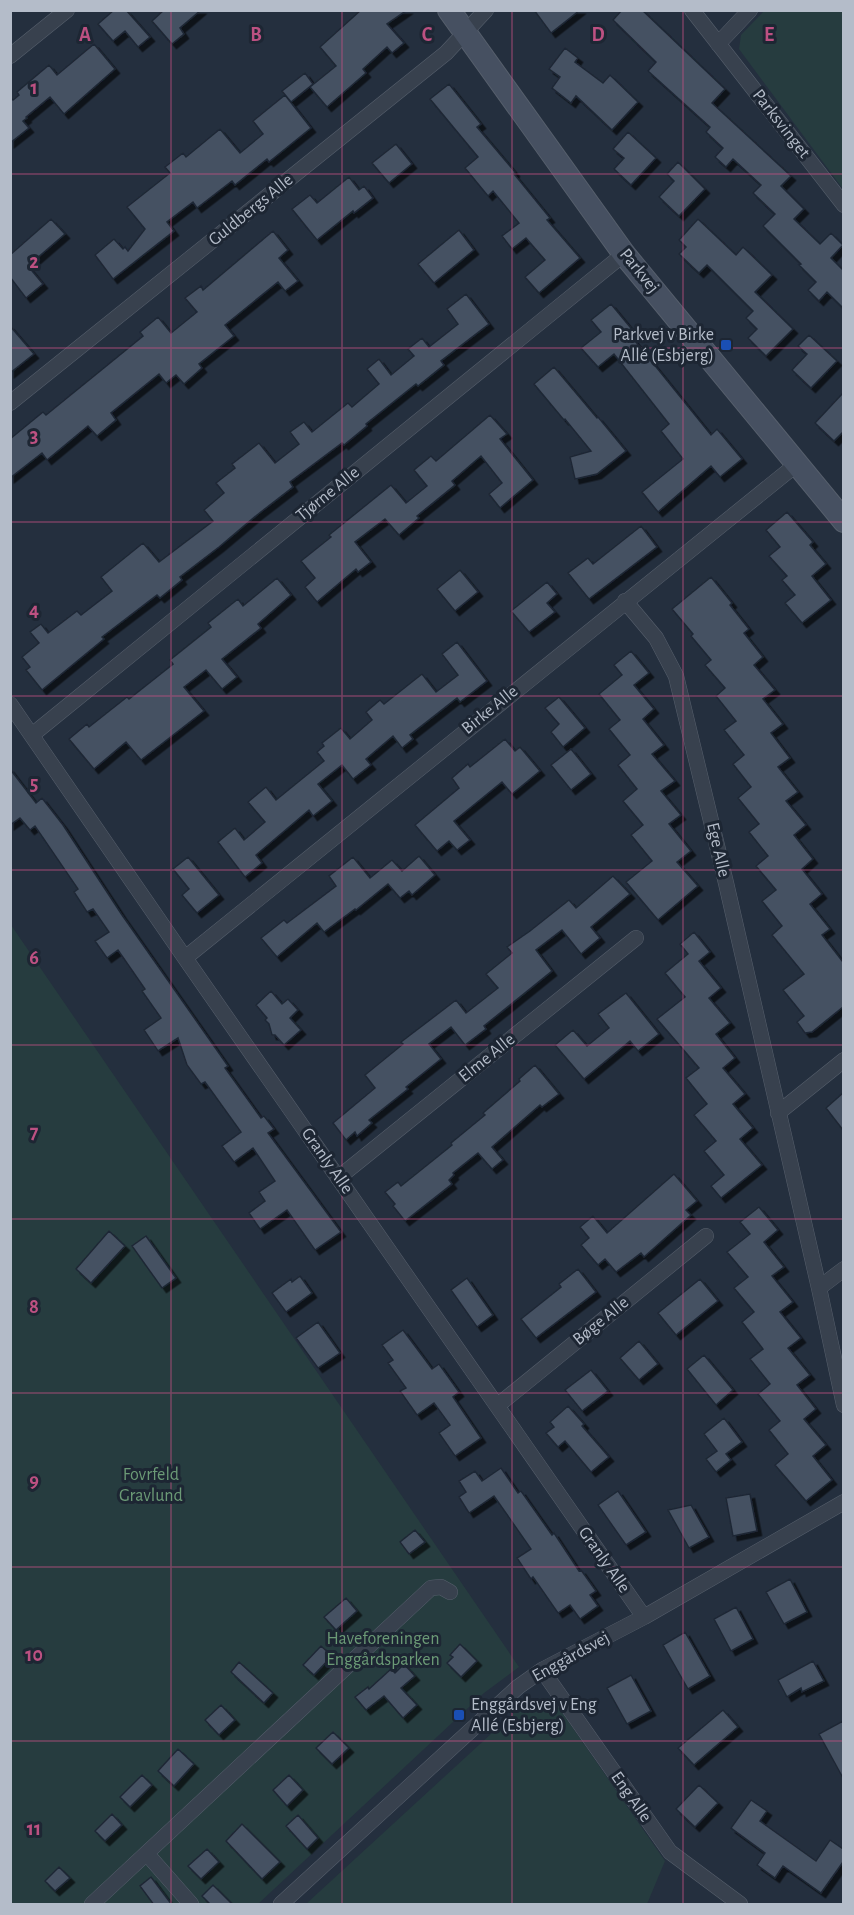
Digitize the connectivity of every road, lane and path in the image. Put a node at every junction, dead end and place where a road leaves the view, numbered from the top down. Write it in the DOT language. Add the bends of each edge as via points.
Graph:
graph roads {
  1 [pos="67,10"];
  2 [pos="449,10"];
  3 [pos="486,10"];
  4 [pos="692,10"];
  5 [pos="750,10"];
  6 [pos="465,33"];
  7 [pos="718,44"];
  8 [pos="10,56"];
  9 [pos="843,205"];
  10 [pos="624,254"];
  11 [pos="10,403"];
  12 [pos="796,464"];
  13 [pos="843,521"];
  14 [pos="625,601"];
  15 [pos="10,704"];
  16 [pos="32,735"];
  17 [pos="636,938"];
  18 [pos="184,958"];
  19 [pos="843,1060"];
  20 [pos="778,1113"];
  21 [pos="338,1178"];
  22 [pos="706,1236"];
  23 [pos="843,1269"];
  24 [pos="819,1288"];
  25 [pos="843,1405"];
  26 [pos="497,1406"];
  27 [pos="842,1504"];
  28 [pos="450,1592"];
  29 [pos="644,1617"];
  30 [pos="542,1670"];
  31 [pos="147,1854"];
  32 [pos="92,1905"];
  33 [pos="191,1905"];
  34 [pos="281,1905"];
  35 [pos="740,1905"];
  1 -- 8 [label="street"];
  2 -- 6 [label="street, Parkvej"];
  3 -- 6 [label="street, Guldbergs Alle"];
  4 -- 7 [label="street, Parksvinget"];
  5 -- 7 [label="street"];
  6 -- 10 [label="street, Parkvej"];
  6 -- 11 [label="street, Guldbergs Alle" via="446,53"];
  7 -- 9 [label="street, Parksvinget"];
  10 -- 12 [label="street, Parkvej"];
  10 -- 16 [label="street, Tjørne Alle"];
  12 -- 13 [label="street, Parkvej"];
  12 -- 14 [label="street, Birke Alle"];
  14 -- 18 [label="street, Birke Alle"];
  14 -- 20 [label="street, Ege Alle" via="656,638 676,676"];
  15 -- 16 [label="street, Granly Alle"];
  16 -- 18 [label="street, Granly Alle"];
  17 -- 21 [label="street, Elme Alle"];
  18 -- 21 [label="street, Granly Alle"];
  19 -- 20 [label="street"];
  20 -- 24 [label="street, Ege Alle"];
  21 -- 26 [label="street, Granly Alle"];
  22 -- 26 [label="street, Bøge Alle"];
  23 -- 24 [label="street"];
  24 -- 25 [label="street, Ege Alle"];
  26 -- 29 [label="street, Granly Alle"];
  27 -- 29 [label="street, Enggårdsvej"];
  28 -- 31 [label="street" via="441,1587 431,1588"];
  29 -- 30 [label="street, Enggårdsvej"];
  30 -- 34 [label="street, Enggårdsvej" via="518,1687"];
  30 -- 35 [label="street, Eng Alle" via="670,1852"];
  31 -- 32 [label="street"];
  31 -- 33 [label="street"];
}
